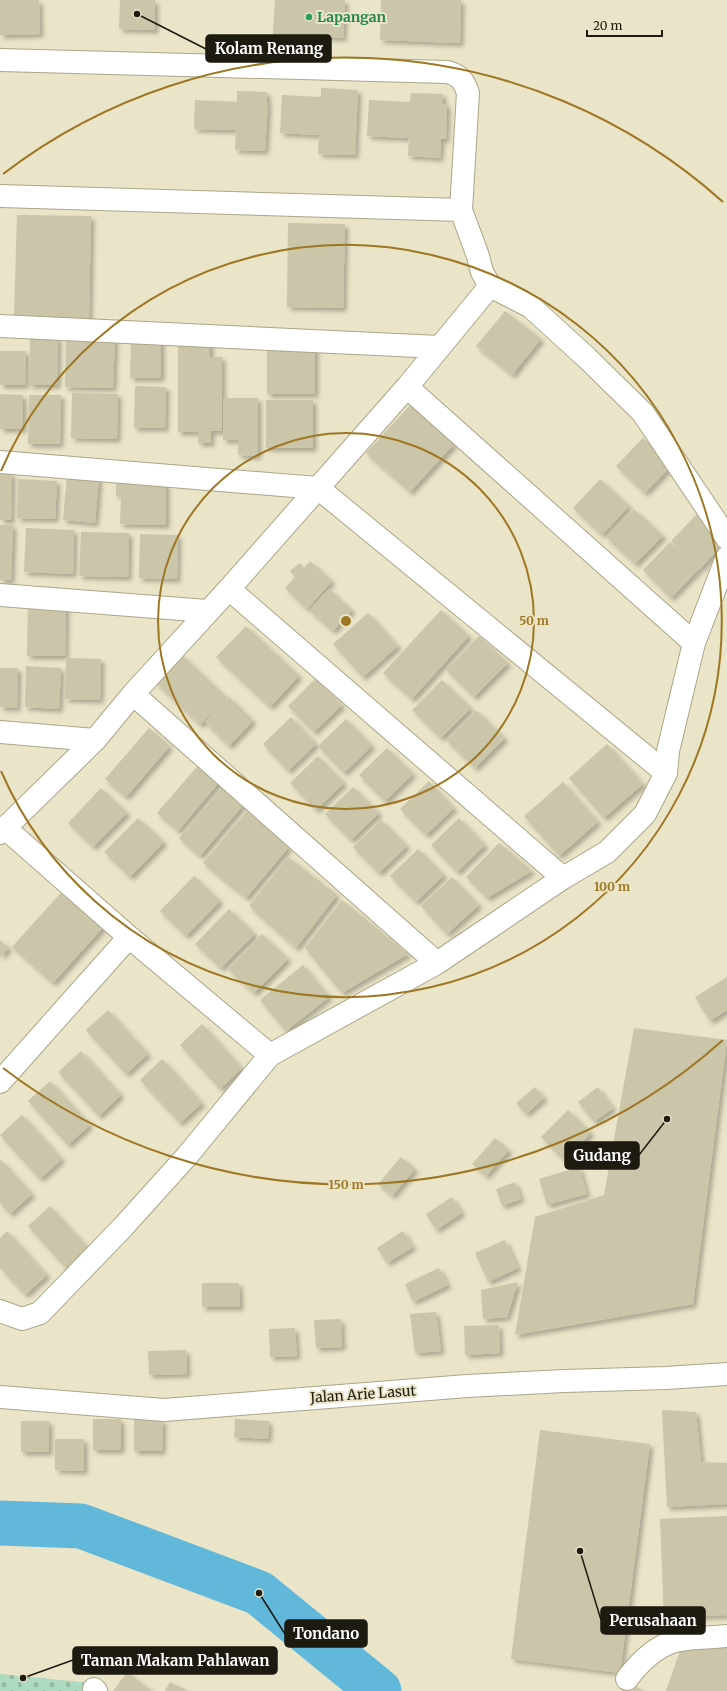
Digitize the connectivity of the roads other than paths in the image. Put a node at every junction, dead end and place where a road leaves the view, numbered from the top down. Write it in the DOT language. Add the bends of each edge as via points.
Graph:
graph roads {
  1 [pos="0,60"];
  2 [pos="0,196"];
  3 [pos="461,210"];
  4 [pos="490,286"];
  5 [pos="0,326"];
  6 [pos="439,347"];
  7 [pos="407,388"];
  8 [pos="0,462"];
  9 [pos="318,488"];
  10 [pos="727,538"];
  11 [pos="727,557"];
  12 [pos="229,589"];
  13 [pos="0,595"];
  14 [pos="207,611"];
  15 [pos="694,643"];
  16 [pos="133,694"];
  17 [pos="0,732"];
  18 [pos="95,740"];
  19 [pos="666,773"];
  20 [pos="3,831"];
  21 [pos="563,878"];
  22 [pos="130,937"];
  23 [pos="437,962"];
  24 [pos="270,1055"];
  25 [pos="3,1072"];
  26 [pos="0,1311"];
  27 [pos="727,1374"];
  28 [pos="0,1397"];
  29 [pos="727,1636"];
  30 [pos="627,1679"];
  1 -- 3 [label="street" via="454,74 462,78 468,93"];
  2 -- 3 [label="street"];
  3 -- 4 [label="street" via="482,272"];
  4 -- 6 [label="street"];
  4 -- 10 [label="street" via="531,307 643,413"];
  5 -- 6 [label="street"];
  6 -- 7 [label="street"];
  7 -- 9 [label="street"];
  7 -- 15 [label="street"];
  8 -- 9 [label="street"];
  9 -- 12 [label="street"];
  9 -- 19 [label="street"];
  11 -- 15 [label="street"];
  12 -- 14 [label="street"];
  12 -- 21 [label="street"];
  13 -- 14 [label="street"];
  14 -- 16 [label="street"];
  15 -- 19 [label="street" via="668,751"];
  16 -- 18 [label="street"];
  16 -- 23 [label="street"];
  17 -- 18 [label="street"];
  18 -- 20 [label="street"];
  19 -- 21 [label="street" via="645,814 607,852"];
  20 -- 22 [label="street"];
  21 -- 23 [label="street"];
  22 -- 24 [label="street"];
  22 -- 25 [label="street"];
  23 -- 24 [label="street"];
  24 -- 26 [label="street" via="187,1156 40,1313 22,1319"];
  27 -- 28 [label="street, Jalan Arie Lasut" via="466,1386 164,1410"];
  29 -- 30 [label="street" via="683,1640 664,1646 640,1663"];
}
